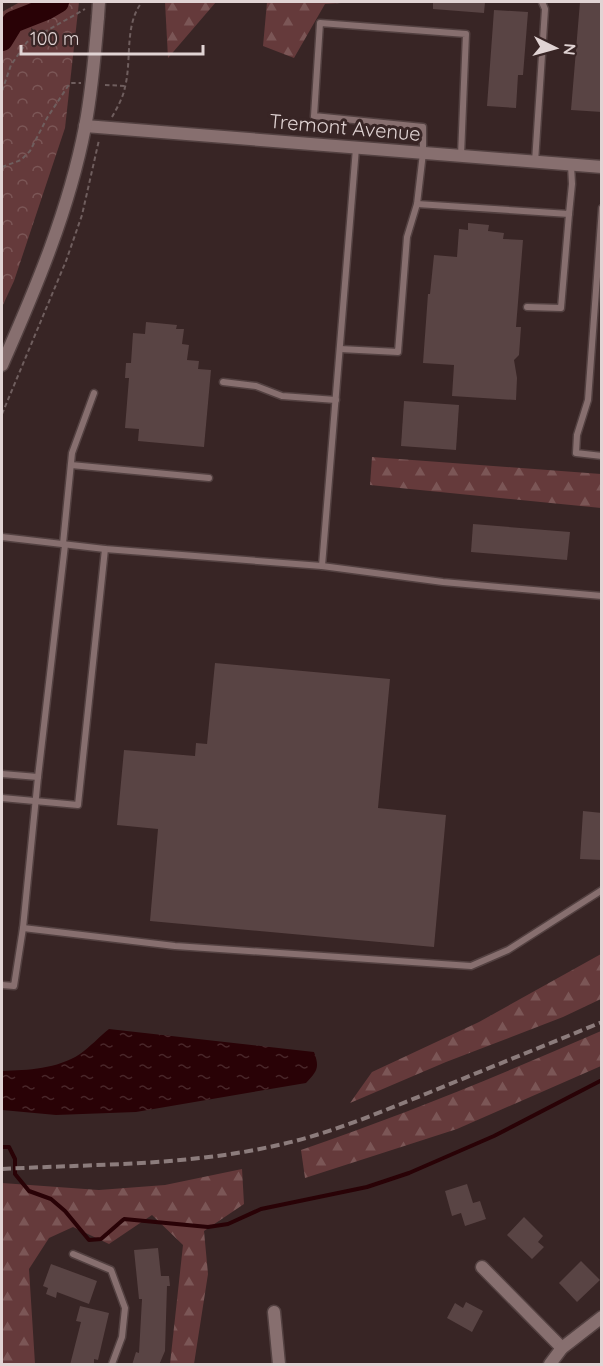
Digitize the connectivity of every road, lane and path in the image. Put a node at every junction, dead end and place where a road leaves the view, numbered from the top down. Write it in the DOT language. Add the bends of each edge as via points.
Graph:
graph roads {
  1 [pos="99,2"];
  2 [pos="142,2"];
  3 [pos="542,2"];
  4 [pos="91,84"];
  5 [pos="126,87"];
  6 [pos="2,91"];
  7 [pos="85,126"];
  8 [pos="107,128"];
  9 [pos="356,148"];
  10 [pos="423,153"];
  11 [pos="461,156"];
  12 [pos="535,162"];
  13 [pos="571,165"];
  14 [pos="2,167"];
  15 [pos="602,167"];
  16 [pos="417,204"];
  17 [pos="602,208"];
  18 [pos="569,214"];
  19 [pos="527,307"];
  20 [pos="340,349"];
  21 [pos="2,365"];
  22 [pos="224,382"];
  23 [pos="93,393"];
  24 [pos="336,400"];
  25 [pos="2,414"];
  26 [pos="602,456"];
  27 [pos="71,465"];
  28 [pos="209,478"];
  29 [pos="2,537"];
  30 [pos="64,544"];
  31 [pos="105,549"];
  32 [pos="322,566"];
  33 [pos="602,596"];
  34 [pos="2,774"];
  35 [pos="38,777"];
  36 [pos="2,798"];
  37 [pos="36,800"];
  38 [pos="602,890"];
  39 [pos="23,928"];
  40 [pos="2,985"];
  41 [pos="73,1254"];
  42 [pos="482,1267"];
  43 [pos="274,1312"];
  44 [pos="602,1317"];
  45 [pos="562,1348"];
  46 [pos="112,1365"];
  47 [pos="279,1365"];
  48 [pos="550,1365"];
  1 -- 4 [label="street, bridge"];
  1 -- 6 [label="path" via="27,42 11,65"];
  2 -- 5 [label="path" via="133,20"];
  3 -- 12 [label="lane" via="545,9"];
  4 -- 5 [label="path"];
  4 -- 7 [label="street"];
  4 -- 14 [label="path" via="68,86 30,151 21,160"];
  5 -- 8 [label="path"];
  7 -- 8 [label="street, Tremont Avenue"];
  7 -- 21 [label="street" via="61,223"];
  8 -- 9 [label="street, Tremont Avenue"];
  8 -- 25 [label="path" via="98,141 82,215 66,261"];
  9 -- 10 [label="street, Tremont Avenue"];
  9 -- 20 [label="lane"];
  10 -- 11 [label="street, Tremont Avenue"];
  10 -- 11 [label="lane" via="423,127 314,116 320,23 466,34"];
  10 -- 16 [label="lane"];
  11 -- 12 [label="street, Tremont Avenue"];
  12 -- 13 [label="street, Tremont Avenue"];
  13 -- 15 [label="street, Tremont Avenue"];
  13 -- 18 [label="lane"];
  16 -- 18 [label="lane"];
  16 -- 20 [label="lane" via="407,237 398,352"];
  17 -- 26 [label="lane" via="588,400 576,453"];
  18 -- 19 [label="lane" via="561,308"];
  20 -- 24 [label="lane"];
  22 -- 24 [label="lane" via="256,386 282,396"];
  23 -- 27 [label="lane"];
  24 -- 32 [label="lane"];
  27 -- 28 [label="lane"];
  27 -- 30 [label="lane"];
  29 -- 30 [label="lane"];
  30 -- 31 [label="lane"];
  30 -- 35 [label="lane"];
  31 -- 32 [label="lane"];
  31 -- 37 [label="lane" via="78,805"];
  32 -- 33 [label="lane" via="443,582"];
  34 -- 35 [label="lane"];
  35 -- 37 [label="lane"];
  36 -- 37 [label="lane"];
  37 -- 39 [label="lane"];
  38 -- 39 [label="lane" via="508,950 471,966 175,946"];
  39 -- 40 [label="lane" via="14,986"];
  41 -- 46 [label="lane" via="111,1270 124,1308 122,1337"];
  42 -- 45 [label="street"];
  43 -- 47 [label="street"];
  44 -- 45 [label="street"];
  45 -- 48 [label="street"];
}
